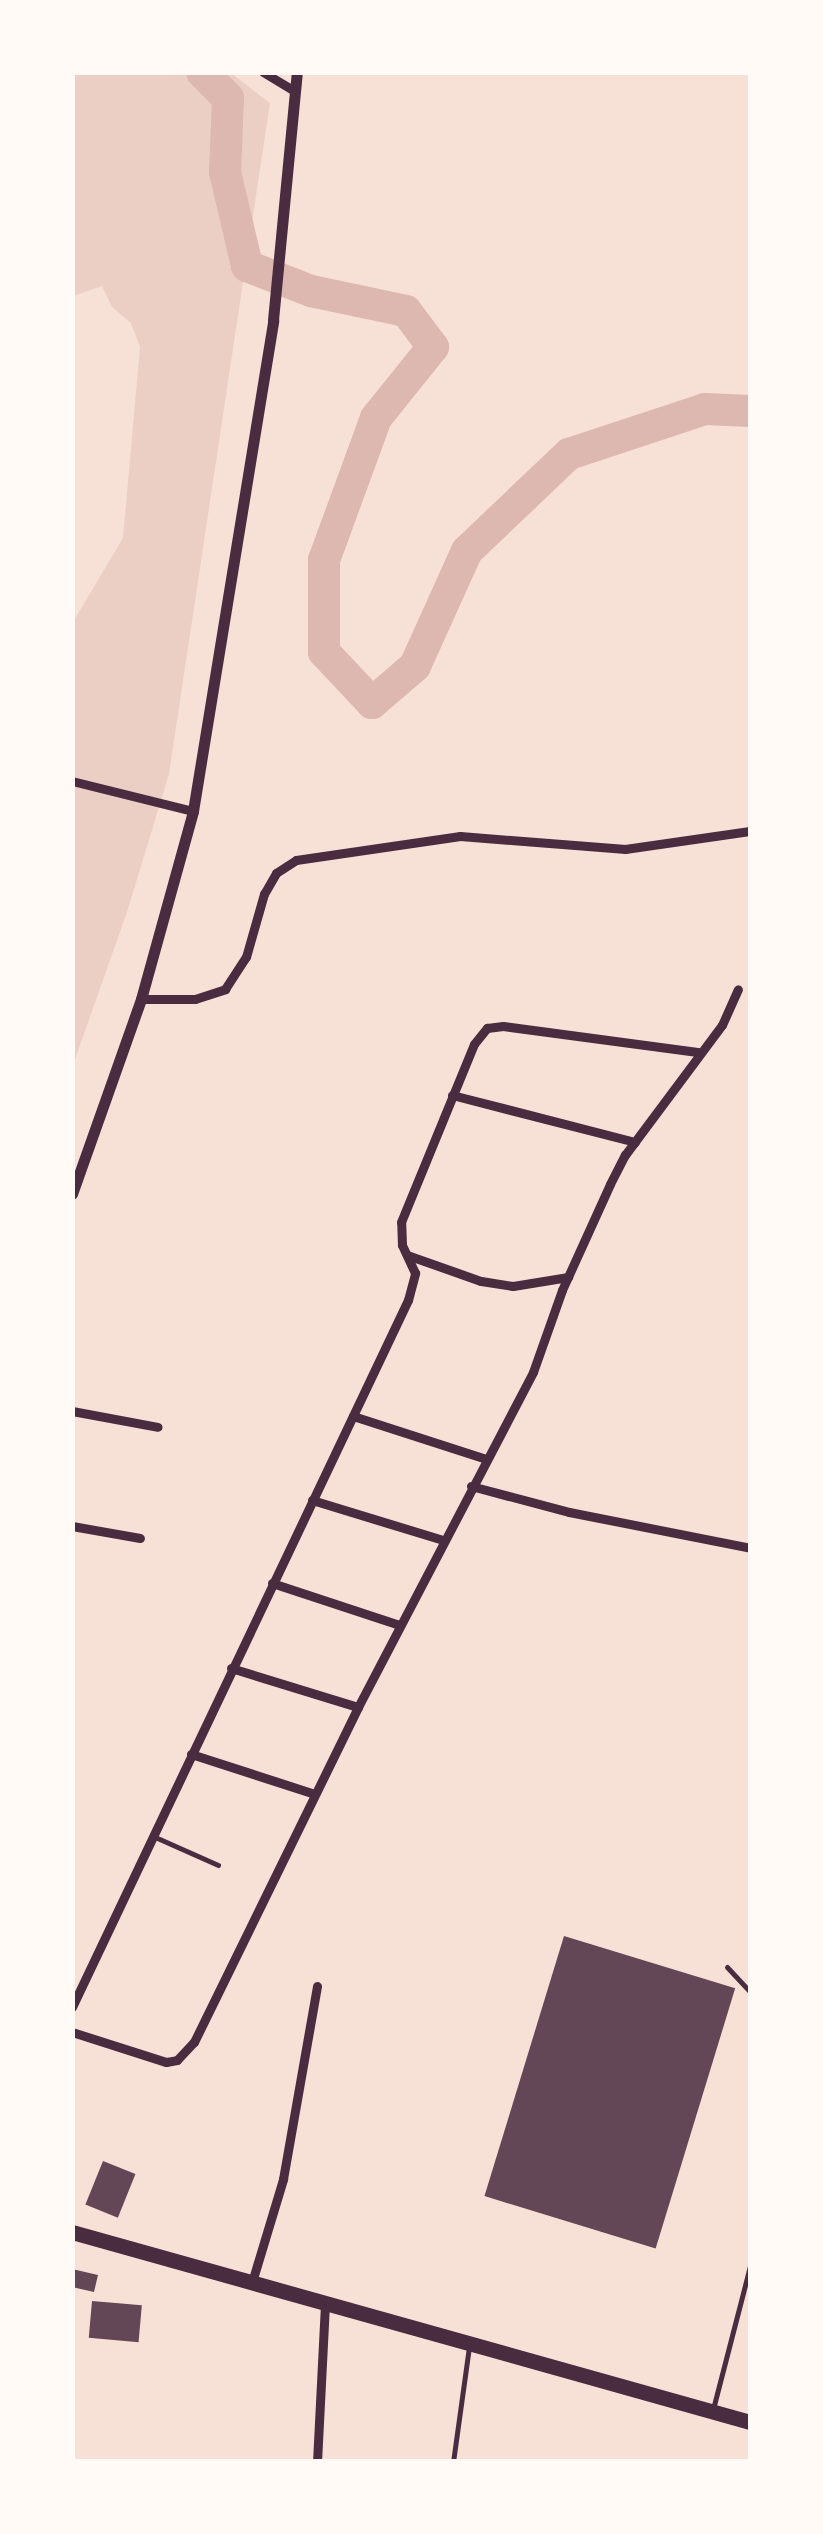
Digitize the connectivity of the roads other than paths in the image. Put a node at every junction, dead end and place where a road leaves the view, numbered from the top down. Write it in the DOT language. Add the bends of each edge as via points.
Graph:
graph roads {
  1 [pos="263,72"];
  2 [pos="297,72"];
  3 [pos="295,91"];
  4 [pos="72,782"];
  5 [pos="192,812"];
  6 [pos="750,831"];
  7 [pos="738,990"];
  8 [pos="140,999"];
  9 [pos="699,1052"];
  10 [pos="452,1095"];
  11 [pos="635,1142"];
  12 [pos="72,1194"];
  13 [pos="407,1255"];
  14 [pos="568,1277"];
  15 [pos="72,1411"];
  16 [pos="353,1416"];
  17 [pos="158,1426"];
  18 [pos="486,1458"];
  19 [pos="472,1486"];
  20 [pos="312,1500"];
  21 [pos="72,1526"];
  22 [pos="140,1538"];
  23 [pos="443,1540"];
  24 [pos="750,1548"];
  25 [pos="272,1583"];
  26 [pos="400,1625"];
  27 [pos="232,1668"];
  28 [pos="358,1707"];
  29 [pos="191,1754"];
  30 [pos="315,1794"];
  31 [pos="152,1836"];
  32 [pos="218,1865"];
  33 [pos="727,1967"];
  34 [pos="317,1986"];
  35 [pos="750,1992"];
  36 [pos="72,2007"];
  37 [pos="72,2032"];
  38 [pos="72,2232"];
  39 [pos="750,2266"];
  40 [pos="252,2282"];
  41 [pos="324,2302"];
  42 [pos="470,2342"];
  43 [pos="712,2412"];
  44 [pos="750,2422"];
  45 [pos="317,2462"];
  46 [pos="453,2462"];
  1 -- 3 [label="street"];
  2 -- 3 [label="street"];
  3 -- 5 [label="street" via="273,320"];
  4 -- 5 [label="street"];
  5 -- 8 [label="street"];
  6 -- 8 [label="street" via="625,849 460,836 296,860 276,873 264,894 246,957 225,989 195,998"];
  7 -- 9 [label="street" via="722,1025"];
  8 -- 12 [label="street"];
  9 -- 10 [label="street" via="487,1028"];
  9 -- 11 [label="street"];
  10 -- 11 [label="street"];
  10 -- 13 [label="street" via="400,1222"];
  11 -- 14 [label="street"];
  13 -- 14 [label="street" via="513,1286"];
  13 -- 16 [label="street" via="414,1285"];
  14 -- 18 [label="street" via="533,1372"];
  15 -- 17 [label="street"];
  16 -- 18 [label="street"];
  16 -- 20 [label="street"];
  18 -- 19 [label="street"];
  19 -- 23 [label="street"];
  19 -- 24 [label="street"];
  20 -- 23 [label="street"];
  20 -- 25 [label="street"];
  21 -- 22 [label="street"];
  23 -- 26 [label="street"];
  25 -- 26 [label="street"];
  25 -- 27 [label="street"];
  26 -- 28 [label="street"];
  27 -- 28 [label="street"];
  27 -- 29 [label="street"];
  28 -- 30 [label="street"];
  29 -- 30 [label="street"];
  29 -- 31 [label="street"];
  30 -- 37 [label="street" via="185,2054 158,2061"];
  31 -- 32 [label="lane"];
  31 -- 36 [label="street"];
  33 -- 35 [label="lane"];
  34 -- 40 [label="street" via="283,2179"];
  38 -- 40 [label="highway"];
  39 -- 43 [label="lane"];
  40 -- 41 [label="highway"];
  41 -- 42 [label="highway"];
  41 -- 45 [label="street"];
  42 -- 43 [label="highway"];
  42 -- 46 [label="lane"];
  43 -- 44 [label="highway"];
}
